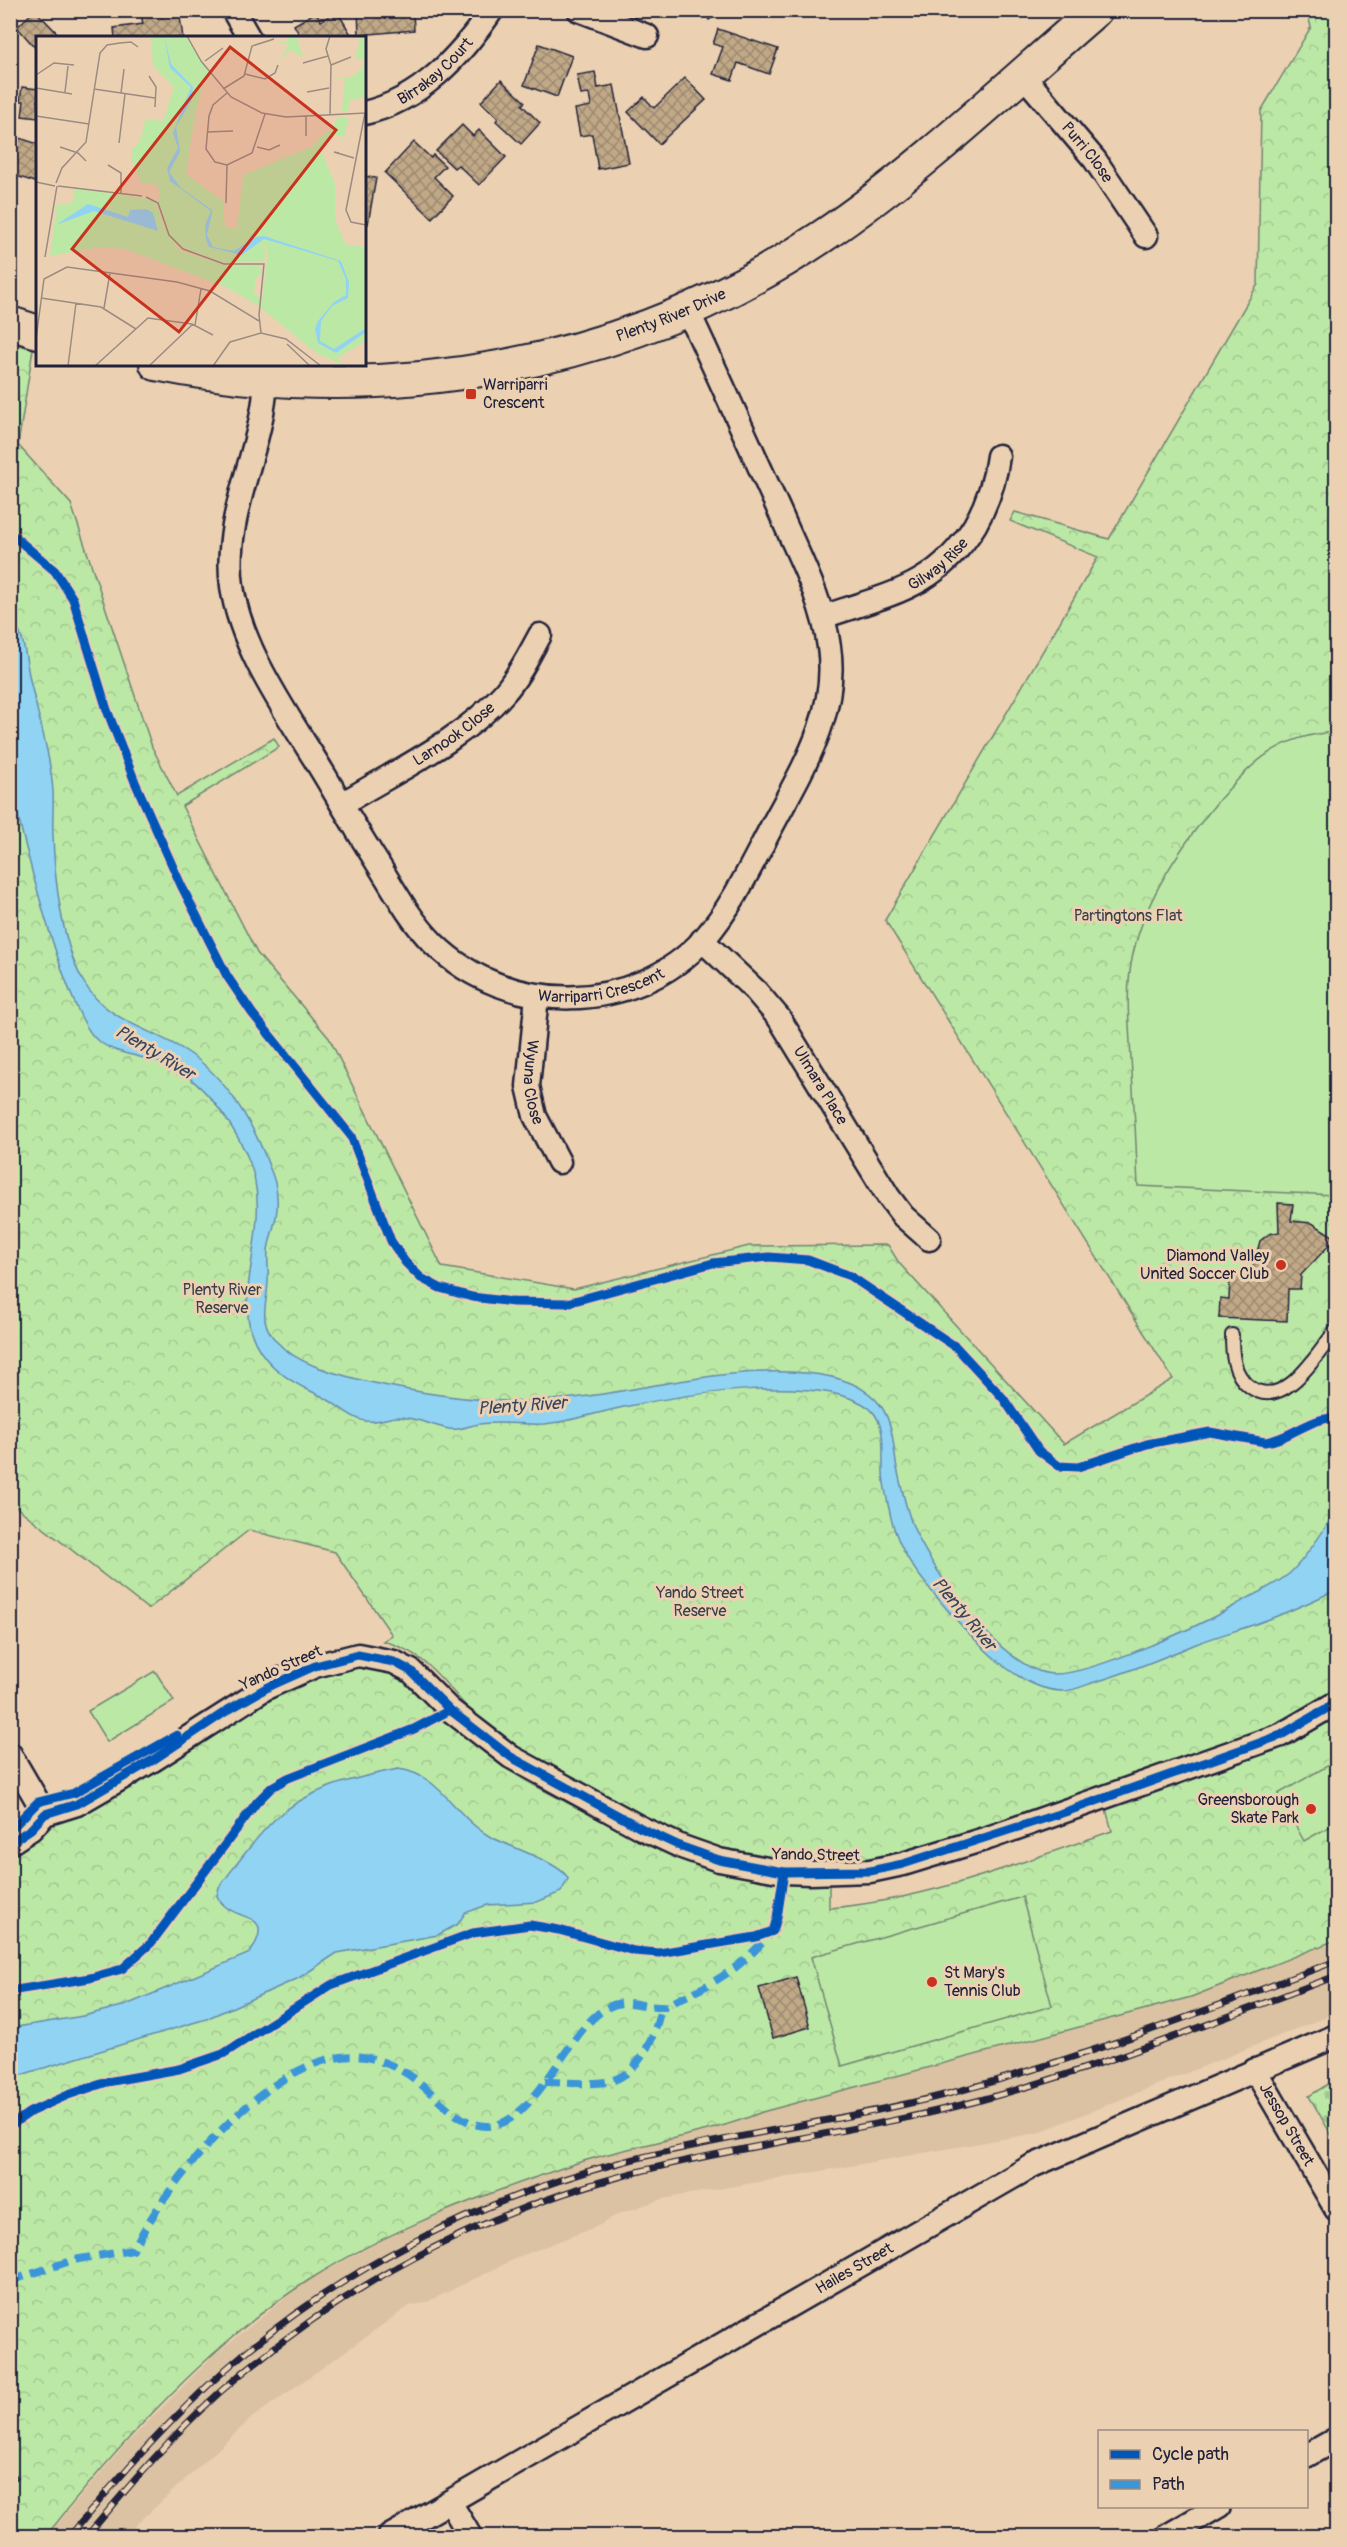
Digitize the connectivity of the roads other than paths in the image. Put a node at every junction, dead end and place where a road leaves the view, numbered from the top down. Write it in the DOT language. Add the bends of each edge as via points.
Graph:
graph roads {
  1 [pos="232,10"];
  2 [pos="492,10"];
  3 [pos="579,10"];
  4 [pos="1096,10"];
  5 [pos="248,36"];
  6 [pos="647,36"];
  7 [pos="1022,74"];
  8 [pos="366,112"];
  9 [pos="1146,236"];
  10 [pos="688,310"];
  11 [pos="10,323"];
  12 [pos="36,331"];
  13 [pos="175,366"];
  14 [pos="204,369"];
  15 [pos="266,380"];
  16 [pos="998,456"];
  17 [pos="823,616"];
  18 [pos="540,635"];
  19 [pos="342,804"];
  20 [pos="702,940"];
  21 [pos="537,996"];
  22 [pos="559,1162"];
  23 [pos="929,1239"];
  24 [pos="1336,1329"];
  25 [pos="1232,1335"];
  26 [pos="1336,1703"];
  27 [pos="10,1754"];
  28 [pos="41,1808"];
  29 [pos="10,1830"];
  30 [pos="10,1844"];
  31 [pos="1336,2036"];
  32 [pos="1255,2070"];
  33 [pos="1336,2209"];
  34 [pos="1336,2439"];
  35 [pos="1308,2455"];
  36 [pos="450,2502"];
  37 [pos="1216,2508"];
  38 [pos="390,2536"];
  39 [pos="470,2536"];
  40 [pos="1167,2536"];
  1 -- 5 [label="street"];
  2 -- 8 [label="street, Birrakay Court" via="460,54 438,73 391,104"];
  3 -- 6 [label="street"];
  4 -- 7 [label="street, Plenty River Drive"];
  7 -- 9 [label="street, Purri Close" via="1095,160"];
  7 -- 10 [label="street, Plenty River Drive" via="867,204 822,236"];
  10 -- 15 [label="street, Plenty River Drive" via="569,351 448,376 387,382"];
  10 -- 17 [label="street, Warriparri Crescent"];
  11 -- 12 [label="street"];
  13 -- 14 [label="street, Plenty River Drive"];
  14 -- 15 [label="street, Plenty River Drive"];
  15 -- 19 [label="street, Warriparri Crescent" via="260,430 232,530 234,601 260,666"];
  16 -- 17 [label="street, Gilway Rise" via="987,504 955,555 899,592"];
  17 -- 20 [label="street, Warriparri Crescent" via="831,672 829,696 813,749 726,909"];
  18 -- 19 [label="street, Larnook Close" via="505,693 486,712"];
  19 -- 21 [label="street, Warriparri Crescent" via="404,906 435,945 482,979"];
  20 -- 21 [label="street, Warriparri Crescent" via="674,964 624,989 591,997"];
  20 -- 23 [label="street, Ulmara Place" via="779,1018 888,1197"];
  21 -- 22 [label="street, Wyuna Close" via="528,1086 535,1116"];
  24 -- 25 [label="lane" via="1305,1371 1284,1388 1266,1393 1241,1377 1235,1365"];
  26 -- 28 [label="street, Yando Street" via="1281,1735 1001,1833 870,1871 784,1872 750,1867 682,1847 511,1757 450,1710 411,1671 394,1662 358,1655 334,1660 268,1687"];
  27 -- 28 [label="street"];
  28 -- 29 [label="street"];
  28 -- 30 [label="street, Yando Street" via="31,1829"];
  31 -- 32 [label="street, Hailes Street"];
  32 -- 33 [label="street, Jessop Street"];
  32 -- 36 [label="street, Hailes Street" via="1032,2166"];
  34 -- 35 [label="street"];
  36 -- 38 [label="street, Hailes Street"];
  36 -- 39 [label="street"];
  37 -- 40 [label="street"];
}
